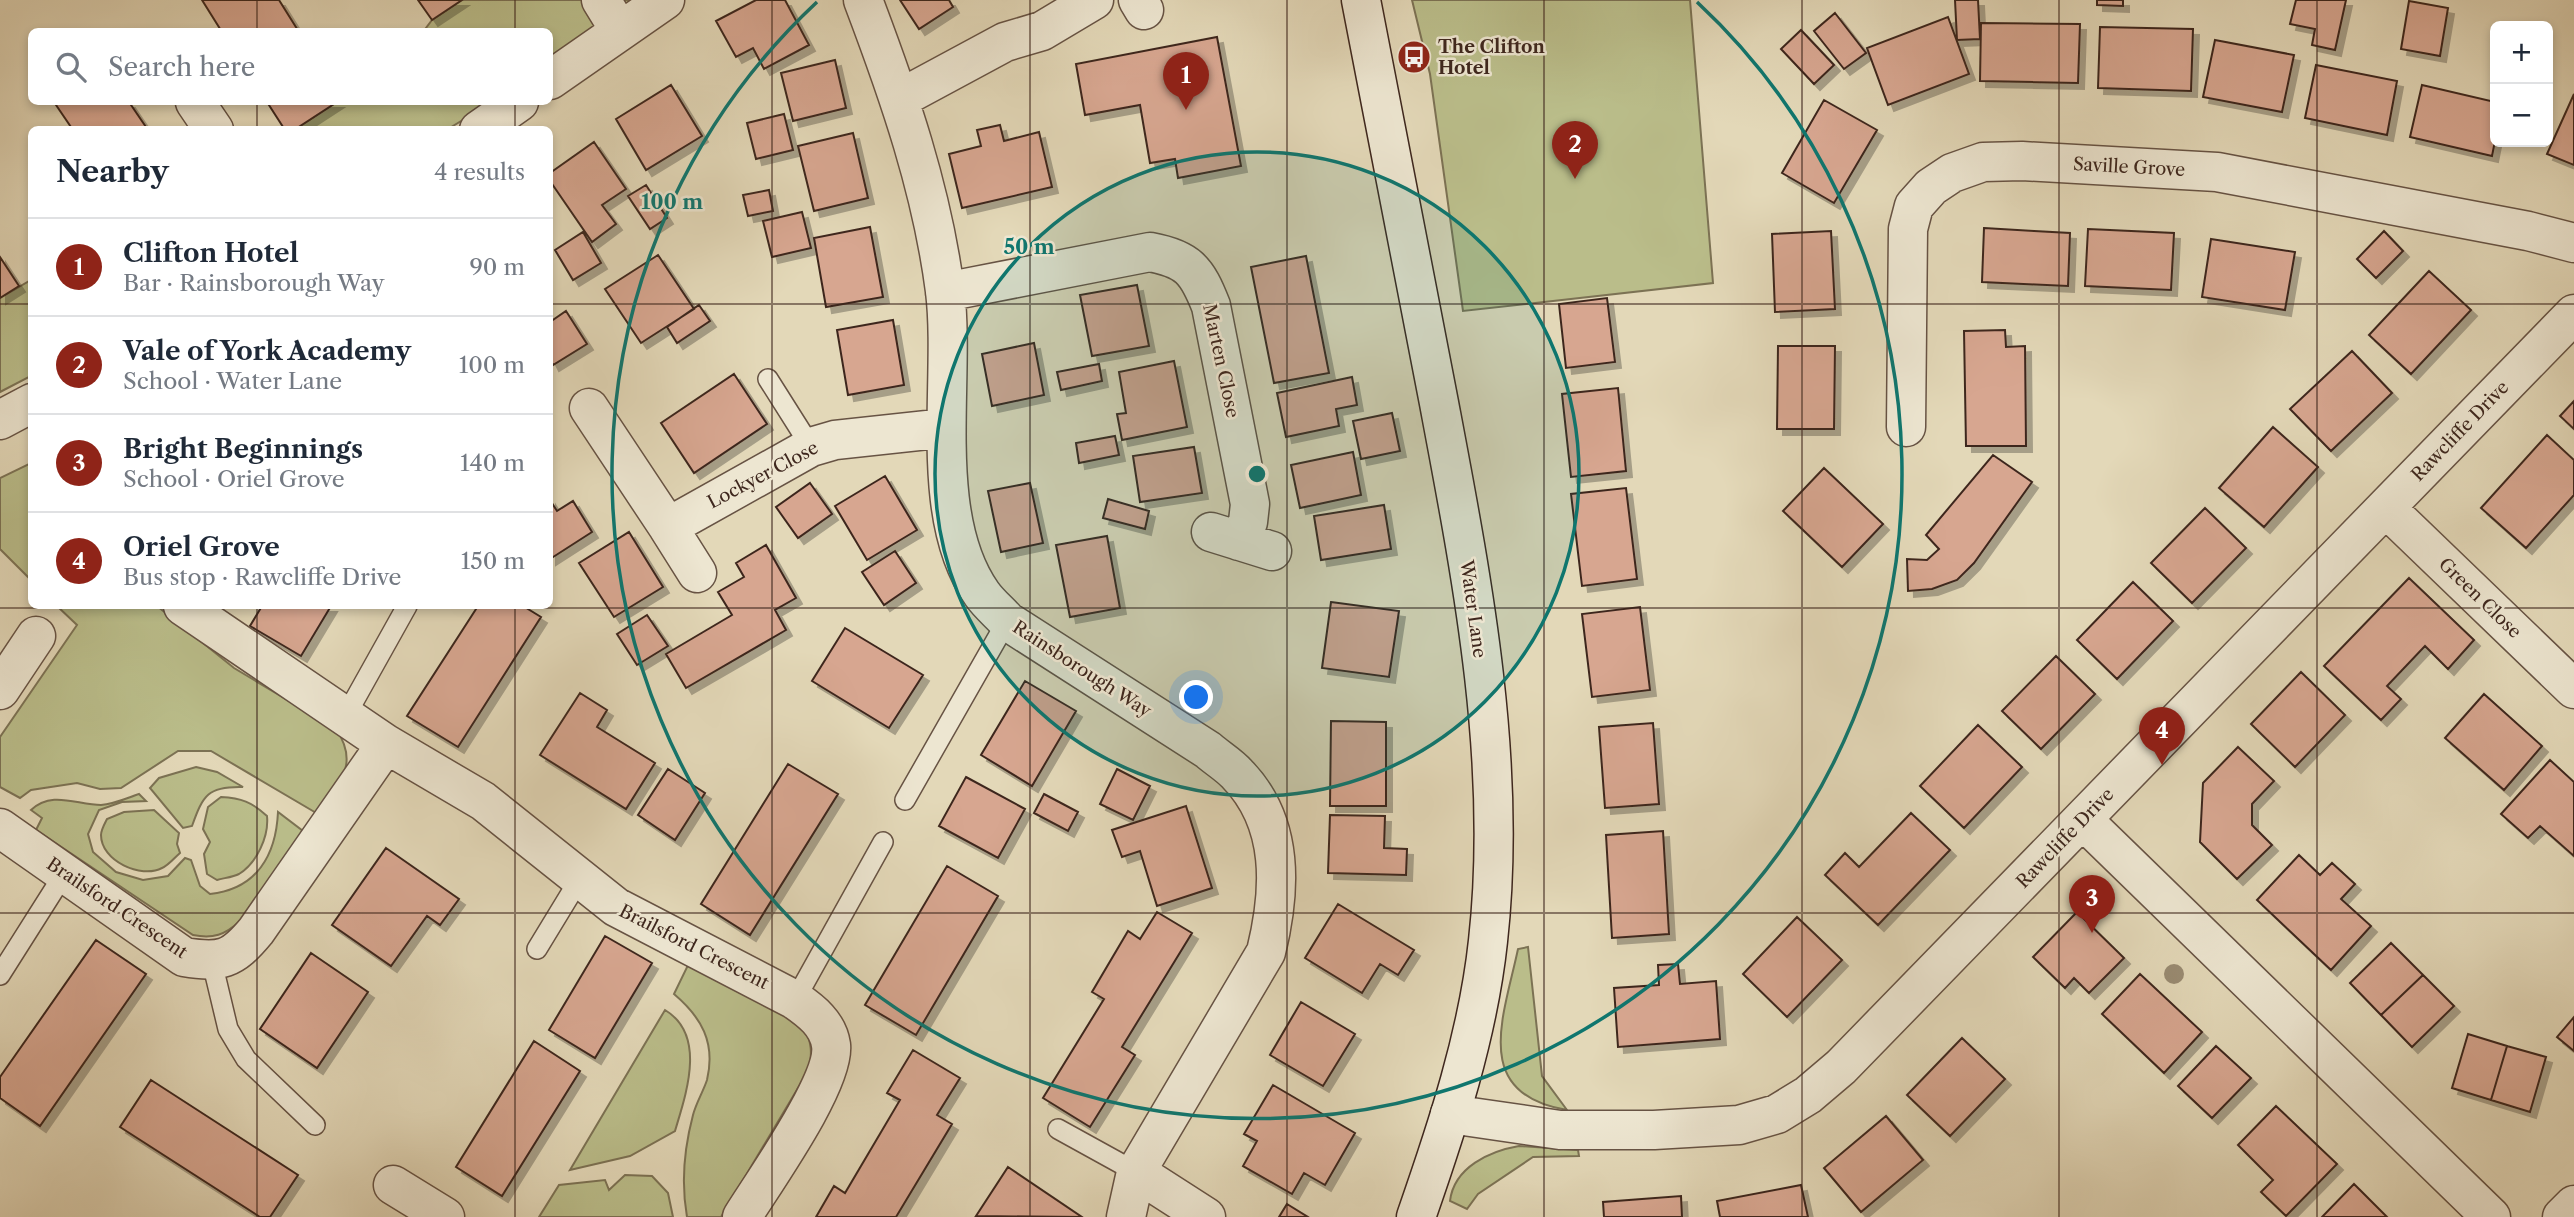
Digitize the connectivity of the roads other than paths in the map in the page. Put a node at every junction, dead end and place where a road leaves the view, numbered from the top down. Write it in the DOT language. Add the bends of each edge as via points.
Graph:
graph roads {
  1 [pos="665,0"];
  2 [pos="863,0"];
  3 [pos="1094,0"];
  4 [pos="1361,0"];
  5 [pos="611,15"];
  6 [pos="553,77"];
  7 [pos="901,98"];
  8 [pos="197,105"];
  9 [pos="515,105"];
  10 [pos="211,126"];
  11 [pos="485,126"];
  12 [pos="2574,243"];
  13 [pos="945,292"];
  14 [pos="2574,314"];
  15 [pos="768,379"];
  16 [pos="589,408"];
  17 [pos="1906,427"];
  18 [pos="946,428"];
  19 [pos="811,447"];
  20 [pos="2386,508"];
  21 [pos="668,527"];
  22 [pos="1241,541"];
  23 [pos="697,573"];
  24 [pos="187,609"];
  25 [pos="405,609"];
  26 [pos="1007,621"];
  27 [pos="36,636"];
  28 [pos="2574,688"];
  29 [pos="0,691"];
  30 [pos="345,717"];
  31 [pos="386,744"];
  32 [pos="905,800"];
  33 [pos="2083,820"];
  34 [pos="0,828"];
  35 [pos="883,842"];
  36 [pos="64,874"];
  37 [pos="579,880"];
  38 [pos="537,949"];
  39 [pos="212,962"];
  40 [pos="0,975"];
  41 [pos="795,1000"];
  42 [pos="1450,1114"];
  43 [pos="315,1125"];
  44 [pos="1058,1129"];
  45 [pos="1136,1172"];
  46 [pos="393,1185"];
  47 [pos="2574,1205"];
  48 [pos="1424,1214"];
  49 [pos="446,1217"];
  50 [pos="742,1217"];
  51 [pos="1126,1217"];
  52 [pos="1206,1217"];
  53 [pos="2491,1217"];
  54 [pos="2562,1217"];
  1 -- 5 [label="street"];
  2 -- 7 [label="street, Rainsborough Way"];
  3 -- 7 [label="street" via="1042,31 1004,42"];
  4 -- 42 [label="street, Water Lane" via="1460,513 1490,764 1488,939 1470,1043"];
  5 -- 6 [label="street"];
  7 -- 13 [label="street, Rainsborough Way" via="919,159"];
  8 -- 10 [label="street"];
  9 -- 11 [label="street"];
  12 -- 17 [label="street, Saville Grove" via="2217,173 1983,162 1952,173 1914,206 1908,229"];
  13 -- 18 [label="street, Rainsborough Way"];
  13 -- 22 [label="street, Marten Close" via="1150,252 1177,257 1199,277 1211,306 1250,504"];
  14 -- 20 [label="street, Rawcliffe Drive"];
  15 -- 19 [label="lane"];
  16 -- 21 [label="street"];
  18 -- 19 [label="street, Lockyer Close" via="835,440"];
  18 -- 26 [label="street, Rainsborough Way" via="951,500 963,555 982,593"];
  19 -- 21 [label="street, Lockyer Close"];
  20 -- 28 [label="street, Green Close"];
  20 -- 33 [label="street, Rawcliffe Drive"];
  21 -- 23 [label="street"];
  24 -- 30 [label="street, Brailsford Crescent"];
  25 -- 30 [label="lane"];
  26 -- 32 [label="lane"];
  26 -- 45 [label="street, Rainsborough Way" via="1218,758 1238,774 1269,826 1278,871 1276,912 1266,951"];
  27 -- 29 [label="street"];
  30 -- 31 [label="street, Brailsford Crescent"];
  31 -- 37 [label="street, Brailsford Crescent" via="483,802"];
  31 -- 39 [label="street" via="257,931 238,953"];
  33 -- 42 [label="street, Rawcliffe Drive" via="1841,1067 1777,1114 1740,1125 1560,1130"];
  33 -- 53 [label="street"];
  34 -- 36 [label="street, Brailsford Crescent"];
  35 -- 41 [label="lane"];
  36 -- 39 [label="street, Brailsford Crescent" via="184,957"];
  36 -- 40 [label="lane"];
  37 -- 38 [label="lane"];
  37 -- 41 [label="street, Brailsford Crescent" via="615,907"];
  39 -- 43 [label="lane" via="228,1029 246,1059"];
  41 -- 50 [label="street, Brailsford Crescent" via="818,1016 831,1045 828,1070"];
  42 -- 48 [label="street, Water Lane"];
  44 -- 45 [label="lane"];
  45 -- 51 [label="street, Rainsborough Way"];
  45 -- 52 [label="street"];
  46 -- 49 [label="street"];
  47 -- 54 [label="street"];
}
